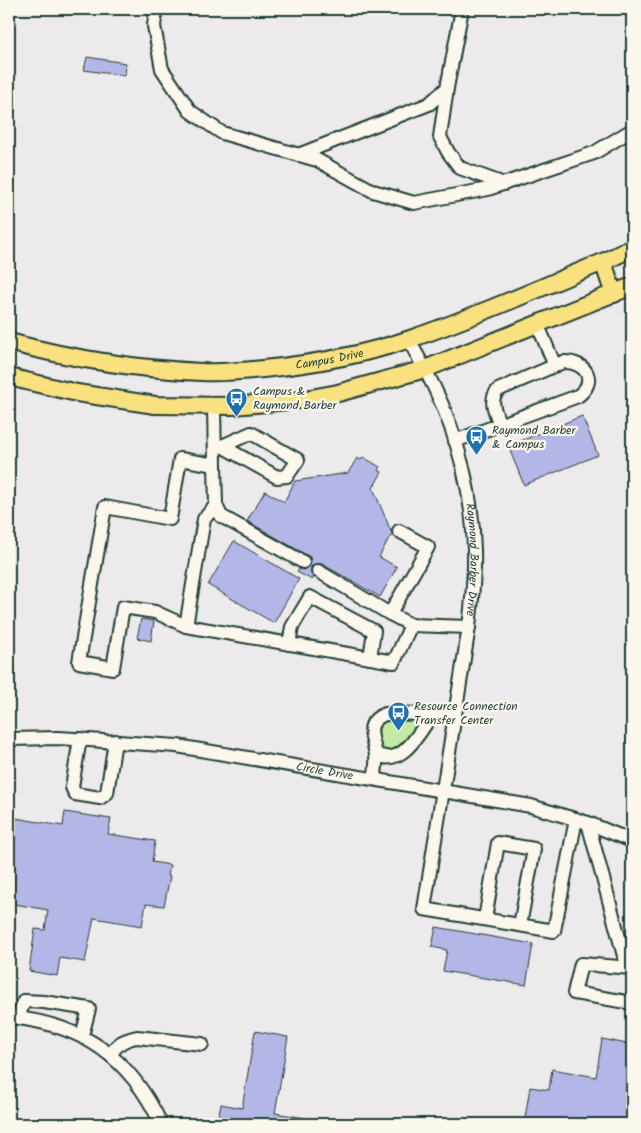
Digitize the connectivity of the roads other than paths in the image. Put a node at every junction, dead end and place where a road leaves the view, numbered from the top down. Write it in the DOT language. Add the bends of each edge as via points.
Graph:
graph roads {
  1 [pos="156,9"];
  2 [pos="462,9"];
  3 [pos="447,88"];
  4 [pos="632,130"];
  5 [pos="298,155"];
  6 [pos="504,184"];
  7 [pos="632,248"];
  8 [pos="603,262"];
  9 [pos="632,286"];
  10 [pos="614,294"];
  11 [pos="537,323"];
  12 [pos="409,340"];
  13 [pos="9,342"];
  14 [pos="555,366"];
  15 [pos="425,369"];
  16 [pos="9,377"];
  17 [pos="214,406"];
  18 [pos="500,425"];
  19 [pos="455,441"];
  20 [pos="219,446"];
  21 [pos="215,465"];
  22 [pos="216,505"];
  23 [pos="399,531"];
  24 [pos="303,562"];
  25 [pos="318,571"];
  26 [pos="390,614"];
  27 [pos="411,625"];
  28 [pos="186,626"];
  29 [pos="469,627"];
  30 [pos="289,644"];
  31 [pos="370,658"];
  32 [pos="433,713"];
  33 [pos="454,713"];
  34 [pos="9,738"];
  35 [pos="80,739"];
  36 [pos="115,741"];
  37 [pos="376,754"];
  38 [pos="375,779"];
  39 [pos="442,790"];
  40 [pos="582,821"];
  41 [pos="632,841"];
  42 [pos="485,919"];
  43 [pos="520,925"];
  44 [pos="629,968"];
  45 [pos="632,1003"];
  46 [pos="14,1017"];
  47 [pos="82,1036"];
  48 [pos="202,1044"];
  49 [pos="110,1055"];
  50 [pos="161,1124"];
  1 -- 5 [label="street" via="154,26 162,69 190,111 222,133"];
  2 -- 3 [label="street"];
  3 -- 5 [label="street" via="429,104"];
  3 -- 6 [label="street" via="440,137 448,152 460,168"];
  4 -- 6 [label="street" via="594,154"];
  5 -- 6 [label="street" via="317,160 372,191 414,203"];
  7 -- 8 [label="main road, Campus Drive"];
  8 -- 10 [label="main road"];
  8 -- 12 [label="main road, Campus Drive"];
  9 -- 10 [label="main road"];
  10 -- 11 [label="main road"];
  11 -- 14 [label="street"];
  11 -- 15 [label="main road"];
  12 -- 13 [label="main road, Campus Drive" via="299,366 235,372 112,364"];
  12 -- 15 [label="street, Raymond Barber Drive"];
  14 -- 18 [label="street" via="498,390 492,402"];
  14 -- 18 [label="street" via="572,362 586,370 588,377 583,392"];
  15 -- 17 [label="main road" via="300,400"];
  15 -- 19 [label="street, Raymond Barber Drive"];
  16 -- 17 [label="main road" via="117,400"];
  17 -- 20 [label="street"];
  18 -- 19 [label="street"];
  19 -- 29 [label="street, Raymond Barber Drive" via="464,468 474,549"];
  20 -- 20 [label="street" via="277,477 287,476 298,460 251,433"];
  20 -- 21 [label="street"];
  21 -- 22 [label="street"];
  21 -- 28 [label="street" via="180,459 170,519 105,507 79,662 112,668 123,607 155,612"];
  22 -- 24 [label="street" via="221,516"];
  22 -- 28 [label="street" via="204,519"];
  23 -- 26 [label="street" via="428,547"];
  25 -- 26 [label="street"];
  26 -- 27 [label="street"];
  27 -- 29 [label="street"];
  27 -- 31 [label="street" via="394,662"];
  28 -- 30 [label="street"];
  29 -- 33 [label="street, Raymond Barber Drive"];
  30 -- 31 [label="street"];
  30 -- 31 [label="street" via="292,627 310,597 374,631"];
  32 -- 33 [label="street"];
  32 -- 37 [label="street" via="399,756 383,758"];
  32 -- 37 [label="street" via="385,714 377,718 371,730"];
  33 -- 39 [label="street, Raymond Barber Drive"];
  34 -- 35 [label="street, Circle Drive"];
  35 -- 36 [label="street, Circle Drive"];
  35 -- 36 [label="street" via="72,787 75,794 100,798 106,793"];
  36 -- 38 [label="street, Circle Drive" via="177,746"];
  37 -- 38 [label="street"];
  38 -- 39 [label="street, Circle Drive"];
  39 -- 40 [label="street, Circle Drive" via="531,806"];
  39 -- 42 [label="street, Raymond Barber Drive" via="424,909"];
  40 -- 41 [label="street, Circle Drive"];
  40 -- 43 [label="street" via="554,931"];
  40 -- 44 [label="street"];
  42 -- 43 [label="street"];
  42 -- 43 [label="street" via="498,843 534,849"];
  44 -- 45 [label="street" via="581,964 574,993"];
  46 -- 47 [label="street" via="62,1027"];
  46 -- 47 [label="street" via="24,1001 89,1009"];
  47 -- 49 [label="street"];
  48 -- 49 [label="street" via="137,1037 117,1045"];
  49 -- 50 [label="street" via="145,1094"];
}
